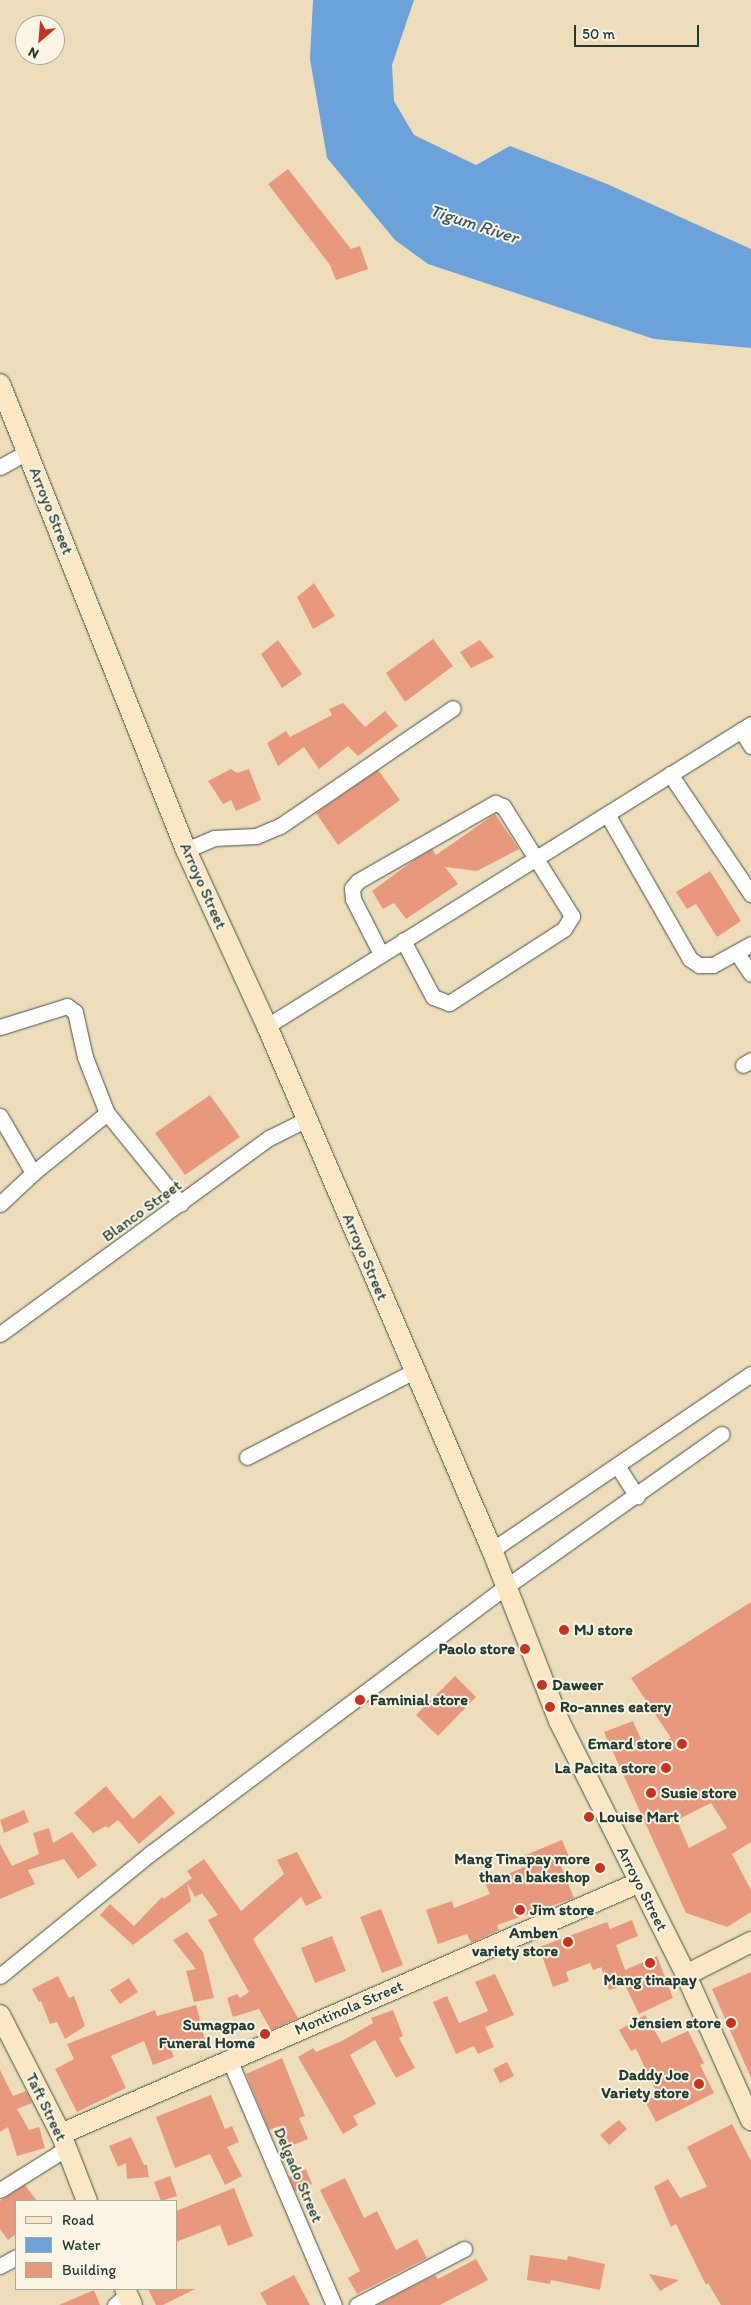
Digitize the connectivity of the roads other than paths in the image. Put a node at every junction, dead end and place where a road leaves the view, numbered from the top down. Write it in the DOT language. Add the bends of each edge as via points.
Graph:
graph roads {
  1 [pos="0,384"];
  2 [pos="27,452"];
  3 [pos="0,467"];
  4 [pos="453,708"];
  5 [pos="746,727"];
  6 [pos="751,746"];
  7 [pos="670,774"];
  8 [pos="606,814"];
  9 [pos="186,850"];
  10 [pos="534,859"];
  11 [pos="751,894"];
  12 [pos="404,940"];
  13 [pos="751,944"];
  14 [pos="381,954"];
  15 [pos="737,954"];
  16 [pos="751,974"];
  17 [pos="267,1026"];
  18 [pos="0,1027"];
  19 [pos="107,1113"];
  20 [pos="0,1116"];
  21 [pos="305,1120"];
  22 [pos="33,1173"];
  23 [pos="0,1204"];
  24 [pos="181,1204"];
  25 [pos="0,1334"];
  26 [pos="414,1371"];
  27 [pos="751,1374"];
  28 [pos="722,1434"];
  29 [pos="248,1457"];
  30 [pos="618,1467"];
  31 [pos="637,1496"];
  32 [pos="492,1550"];
  33 [pos="507,1586"];
  34 [pos="638,1883"];
  35 [pos="751,1942"];
  36 [pos="686,1975"];
  37 [pos="0,1976"];
  38 [pos="0,2015"];
  39 [pos="229,2060"];
  40 [pos="751,2120"];
  41 [pos="64,2141"];
  42 [pos="0,2190"];
  43 [pos="87,2200"];
  44 [pos="464,2249"];
  45 [pos="15,2258"];
  46 [pos="0,2266"];
  47 [pos="334,2305"];
  48 [pos="357,2305"];
  1 -- 2 [label="street, Arroyo Street"];
  2 -- 3 [label="street"];
  2 -- 9 [label="street, Arroyo Street"];
  4 -- 9 [label="street" via="280,826 256,836 214,838"];
  5 -- 6 [label="street"];
  5 -- 7 [label="street"];
  7 -- 8 [label="street"];
  7 -- 11 [label="street"];
  8 -- 10 [label="street"];
  8 -- 15 [label="street" via="690,959 699,966 713,965"];
  9 -- 17 [label="street, Arroyo Street"];
  10 -- 12 [label="street"];
  10 -- 12 [label="street" via="572,916 570,922 449,1003 433,997"];
  10 -- 14 [label="street" via="503,806 495,803 358,881 352,888 353,899"];
  12 -- 14 [label="street"];
  13 -- 15 [label="street"];
  14 -- 17 [label="street"];
  15 -- 16 [label="street"];
  17 -- 21 [label="street, Arroyo Street"];
  18 -- 19 [label="street" via="60,1007 67,1006 75,1012 85,1057"];
  19 -- 22 [label="street"];
  19 -- 24 [label="street"];
  20 -- 22 [label="street"];
  21 -- 24 [label="street, Blanco Street" via="269,1138"];
  21 -- 26 [label="street, Arroyo Street"];
  22 -- 23 [label="street"];
  24 -- 25 [label="street, Blanco Street"];
  26 -- 29 [label="street"];
  26 -- 32 [label="street, Arroyo Street"];
  27 -- 30 [label="street"];
  28 -- 31 [label="street"];
  30 -- 31 [label="street"];
  30 -- 32 [label="street"];
  31 -- 33 [label="street"];
  32 -- 33 [label="street, Arroyo Street"];
  33 -- 34 [label="street, Arroyo Street" via="559,1721"];
  33 -- 37 [label="street" via="150,1852"];
  34 -- 36 [label="street, Arroyo Street"];
  34 -- 39 [label="street, Montinola Street"];
  35 -- 36 [label="street"];
  36 -- 40 [label="street, Arroyo Street"];
  38 -- 41 [label="street, Taft Street"];
  39 -- 41 [label="street, Montinola Street"];
  39 -- 47 [label="street, Delgado Street"];
  41 -- 42 [label="street"];
  41 -- 43 [label="street, Taft Street"];
  44 -- 48 [label="street"];
  45 -- 46 [label="street"];
}
